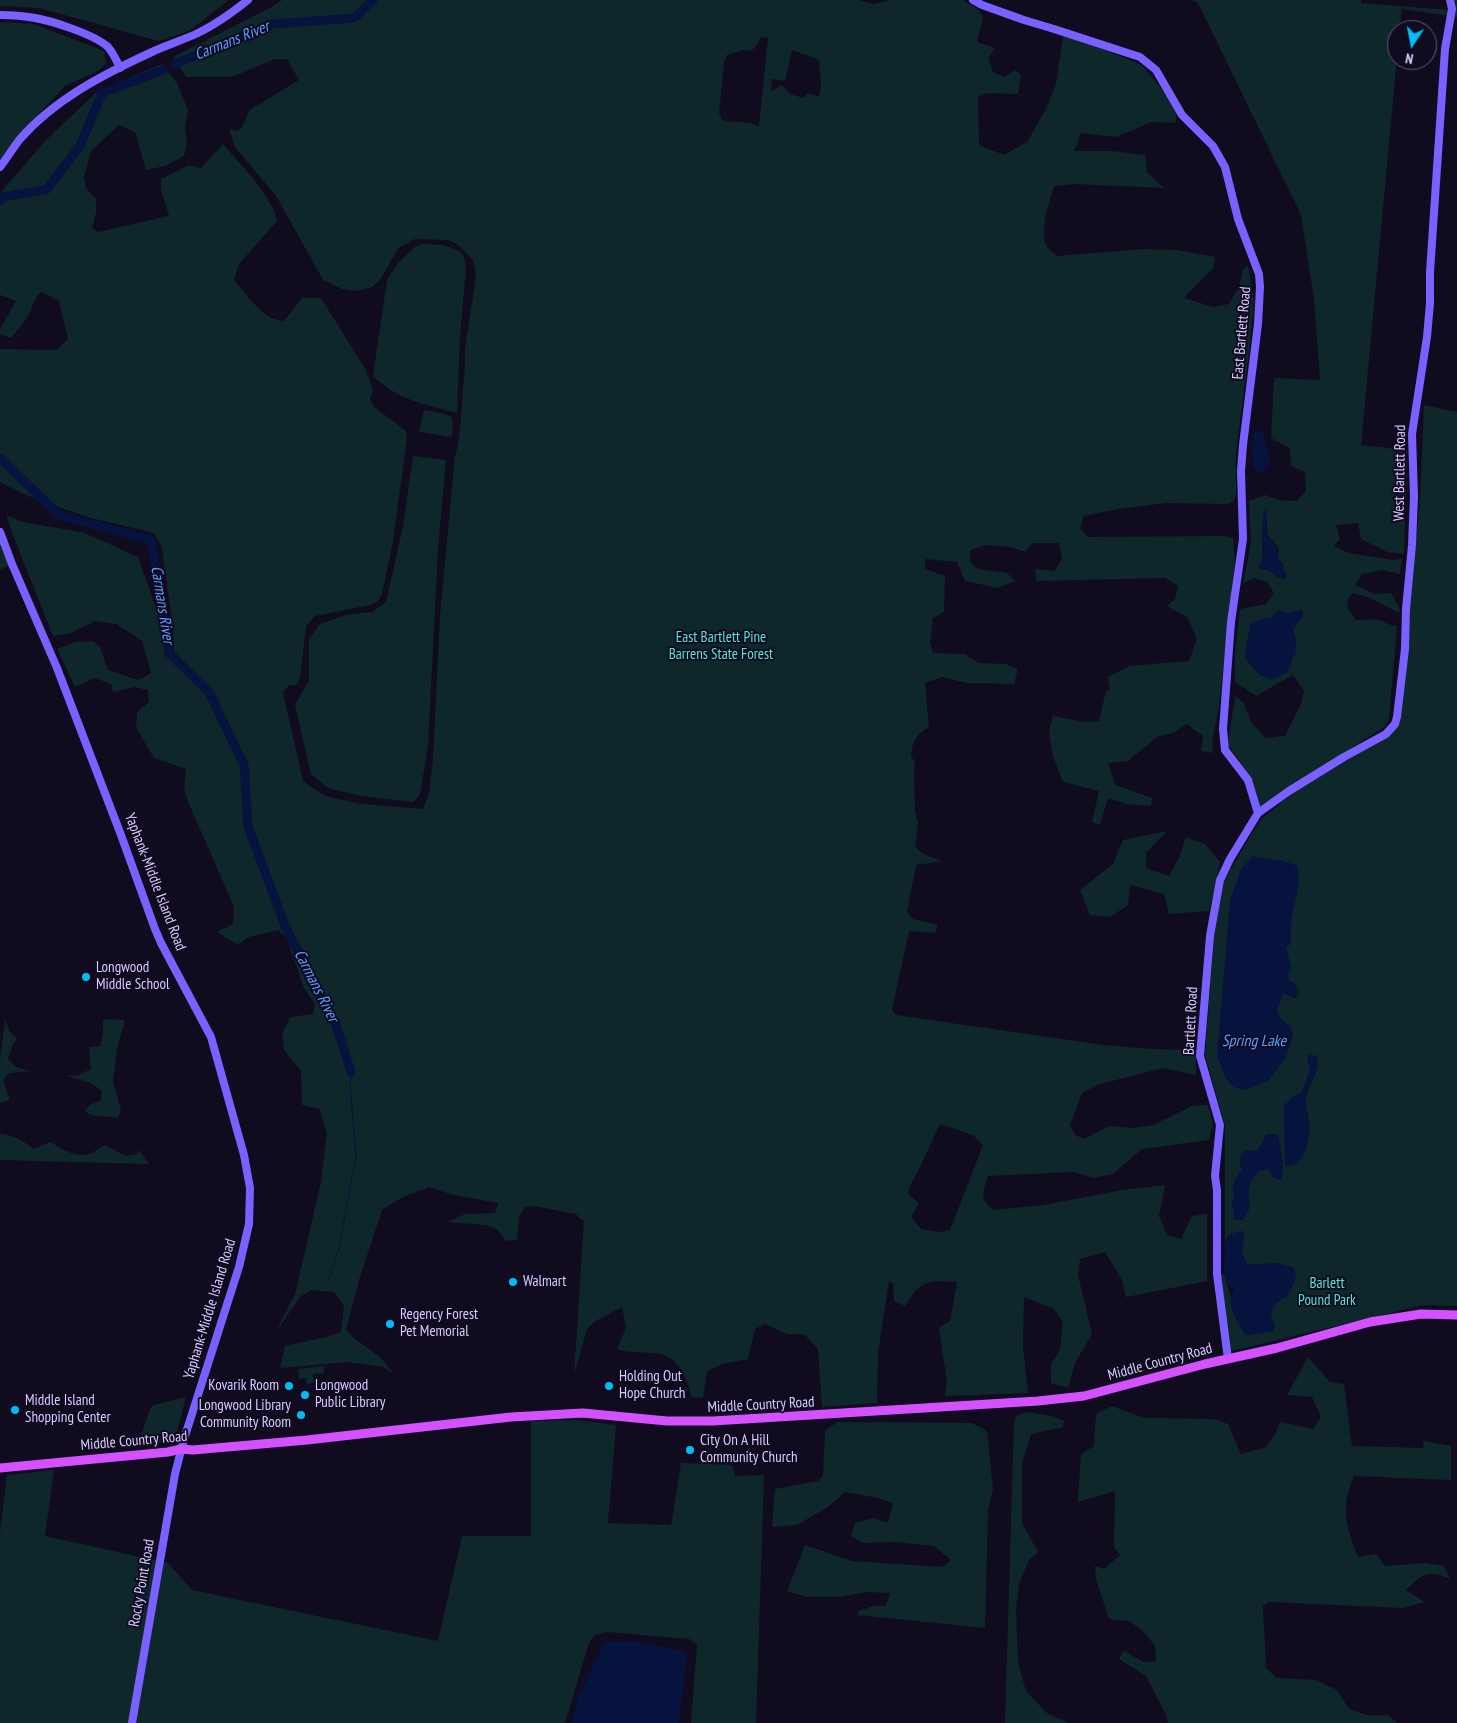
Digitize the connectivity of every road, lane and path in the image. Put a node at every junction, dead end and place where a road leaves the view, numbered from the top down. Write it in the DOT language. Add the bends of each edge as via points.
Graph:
graph roads {
  1 [pos="248,0"];
  2 [pos="973,0"];
  3 [pos="1450,0"];
  4 [pos="0,15"];
  5 [pos="120,68"];
  6 [pos="0,167"];
  7 [pos="0,532"];
  8 [pos="1258,813"];
  9 [pos="1457,1316"];
  10 [pos="1228,1359"];
  11 [pos="181,1449"];
  12 [pos="0,1468"];
  13 [pos="132,1723"];
  1 -- 5 [label="street" via="199,33"];
  2 -- 8 [label="street, East Bartlett Road" via="1140,58 1156,70 1182,115 1213,146 1225,167 1238,219 1259,274 1260,287 1243,445 1243,539 1231,622 1223,728 1225,750 1248,780"];
  3 -- 8 [label="street, West Bartlett Road" via="1452,9 1445,49 1429,311 1412,434 1412,545 1397,717 1386,734"];
  4 -- 5 [label="street" via="38,18 81,32 108,47"];
  5 -- 6 [label="street" via="52,109 20,139"];
  7 -- 11 [label="street, Yaphank-Middle Island Road" via="57,668 154,928 211,1037 248,1173 250,1207 243,1252"];
  8 -- 10 [label="street, Bartlett Road" via="1220,880 1210,936 1200,1056 1220,1125 1215,1176 1217,1274"];
  9 -- 10 [label="main road, Middle Country Road" via="1422,1314 1378,1320"];
  10 -- 11 [label="main road, Middle Country Road" via="1084,1396 1038,1401 690,1422 584,1412 307,1440"];
  11 -- 12 [label="main road, Middle Country Road"];
  11 -- 13 [label="street, Rocky Point Road"];
}
